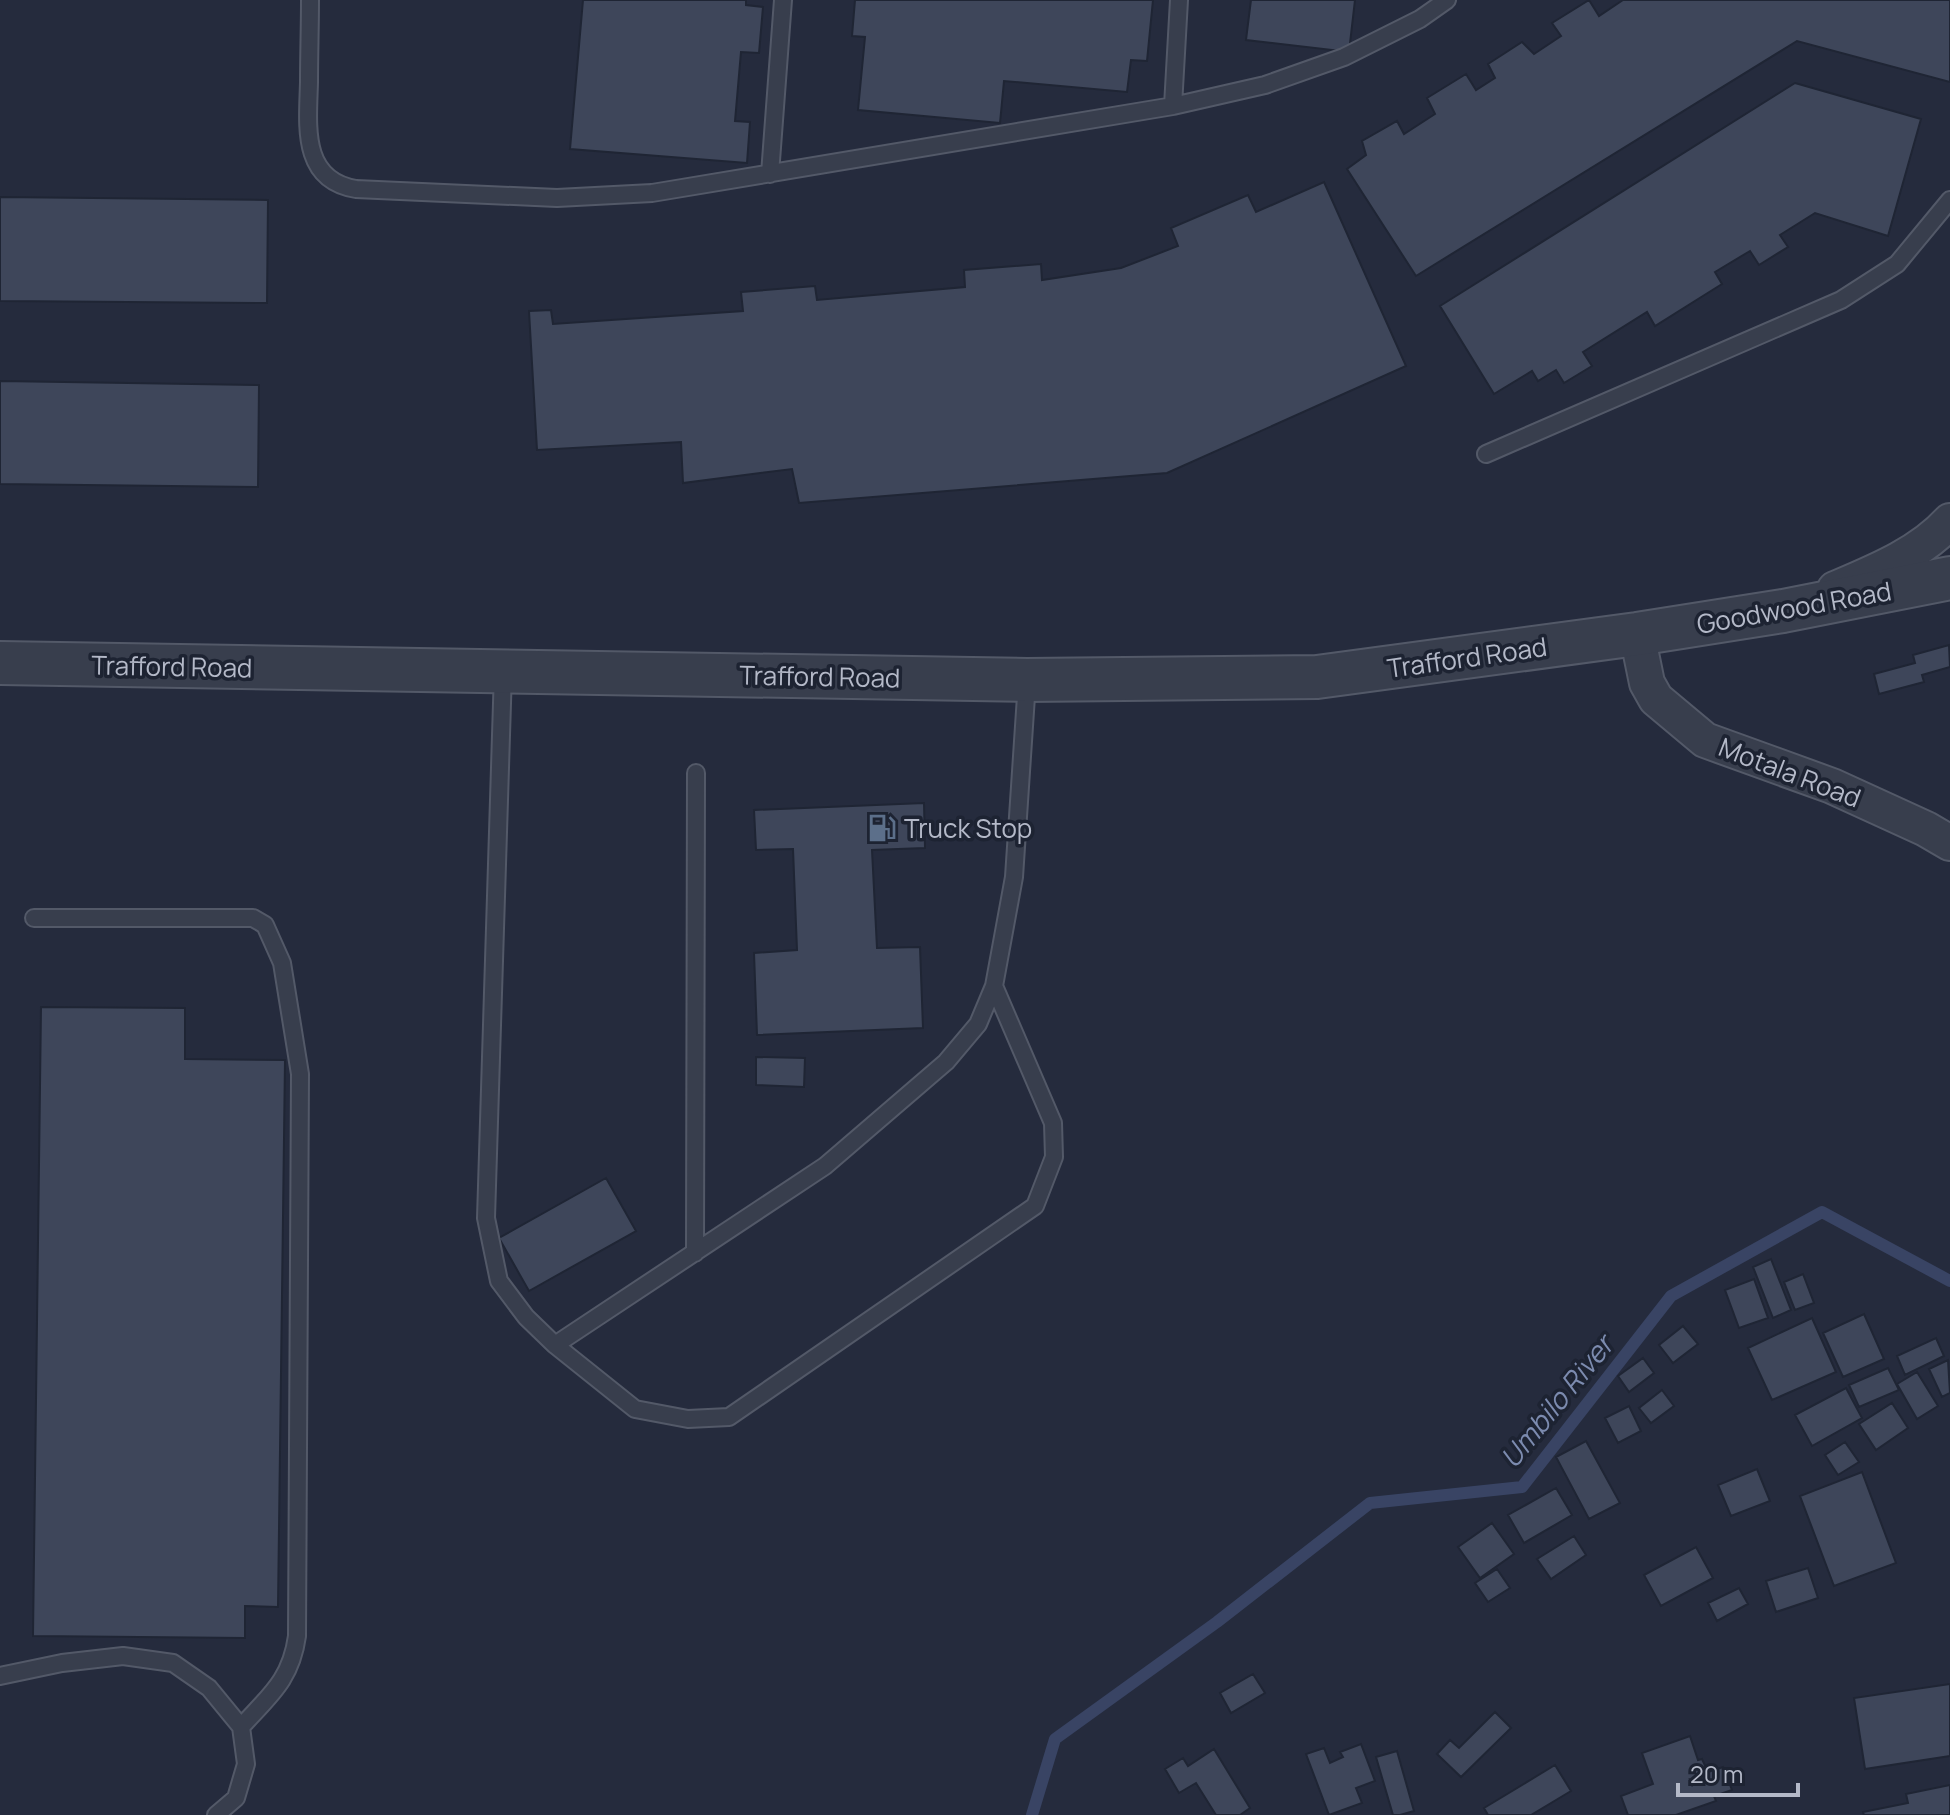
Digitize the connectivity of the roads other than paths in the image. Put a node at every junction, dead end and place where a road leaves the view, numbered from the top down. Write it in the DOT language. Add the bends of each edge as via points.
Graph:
graph roads {
  1 [pos="310,0"];
  2 [pos="783,0"];
  3 [pos="1179,0"];
  4 [pos="1447,0"];
  5 [pos="1173,106"];
  6 [pos="770,174"];
  7 [pos="1950,200"];
  8 [pos="1486,454"];
  9 [pos="1950,521"];
  10 [pos="1950,578"];
  11 [pos="1783,611"];
  12 [pos="1637,634"];
  13 [pos="0,663"];
  14 [pos="503,671"];
  15 [pos="1027,680"];
  16 [pos="696,773"];
  17 [pos="1950,843"];
  18 [pos="34,918"];
  19 [pos="994,986"];
  20 [pos="695,1253"];
  21 [pos="555,1345"];
  22 [pos="0,1676"];
  23 [pos="241,1727"];
  24 [pos="216,1815"];
  1 -- 6 [label="lane" via="308,137 319,166 341,186 557,198 652,193"];
  2 -- 6 [label="lane"];
  3 -- 5 [label="lane"];
  4 -- 5 [label="lane" via="1344,57 1265,85"];
  5 -- 6 [label="lane"];
  7 -- 8 [label="lane" via="1897,264 1841,300"];
  9 -- 11 [label="street" via="1886,567"];
  10 -- 11 [label="street, Goodwood Road"];
  11 -- 12 [label="street, Goodwood Road"];
  12 -- 15 [label="street, Trafford Road" via="1317,677"];
  12 -- 17 [label="street, Motala Road" via="1647,683 1656,699 1705,740 1832,786"];
  13 -- 14 [label="street, Trafford Road"];
  14 -- 15 [label="street, Trafford Road"];
  14 -- 21 [label="lane" via="486,1218 499,1281"];
  15 -- 19 [label="lane" via="1014,877"];
  16 -- 20 [label="lane"];
  18 -- 23 [label="lane" via="253,918 265,925 282,963 300,1074 297,1636 284,1680"];
  19 -- 20 [label="lane" via="978,1024 946,1062 825,1166"];
  19 -- 21 [label="lane" via="1053,1123 1054,1157 1035,1206 729,1417 688,1419 635,1409"];
  20 -- 21 [label="lane"];
  22 -- 23 [label="lane" via="123,1656 173,1663 209,1688"];
  23 -- 24 [label="lane" via="246,1764 236,1798"];
}
